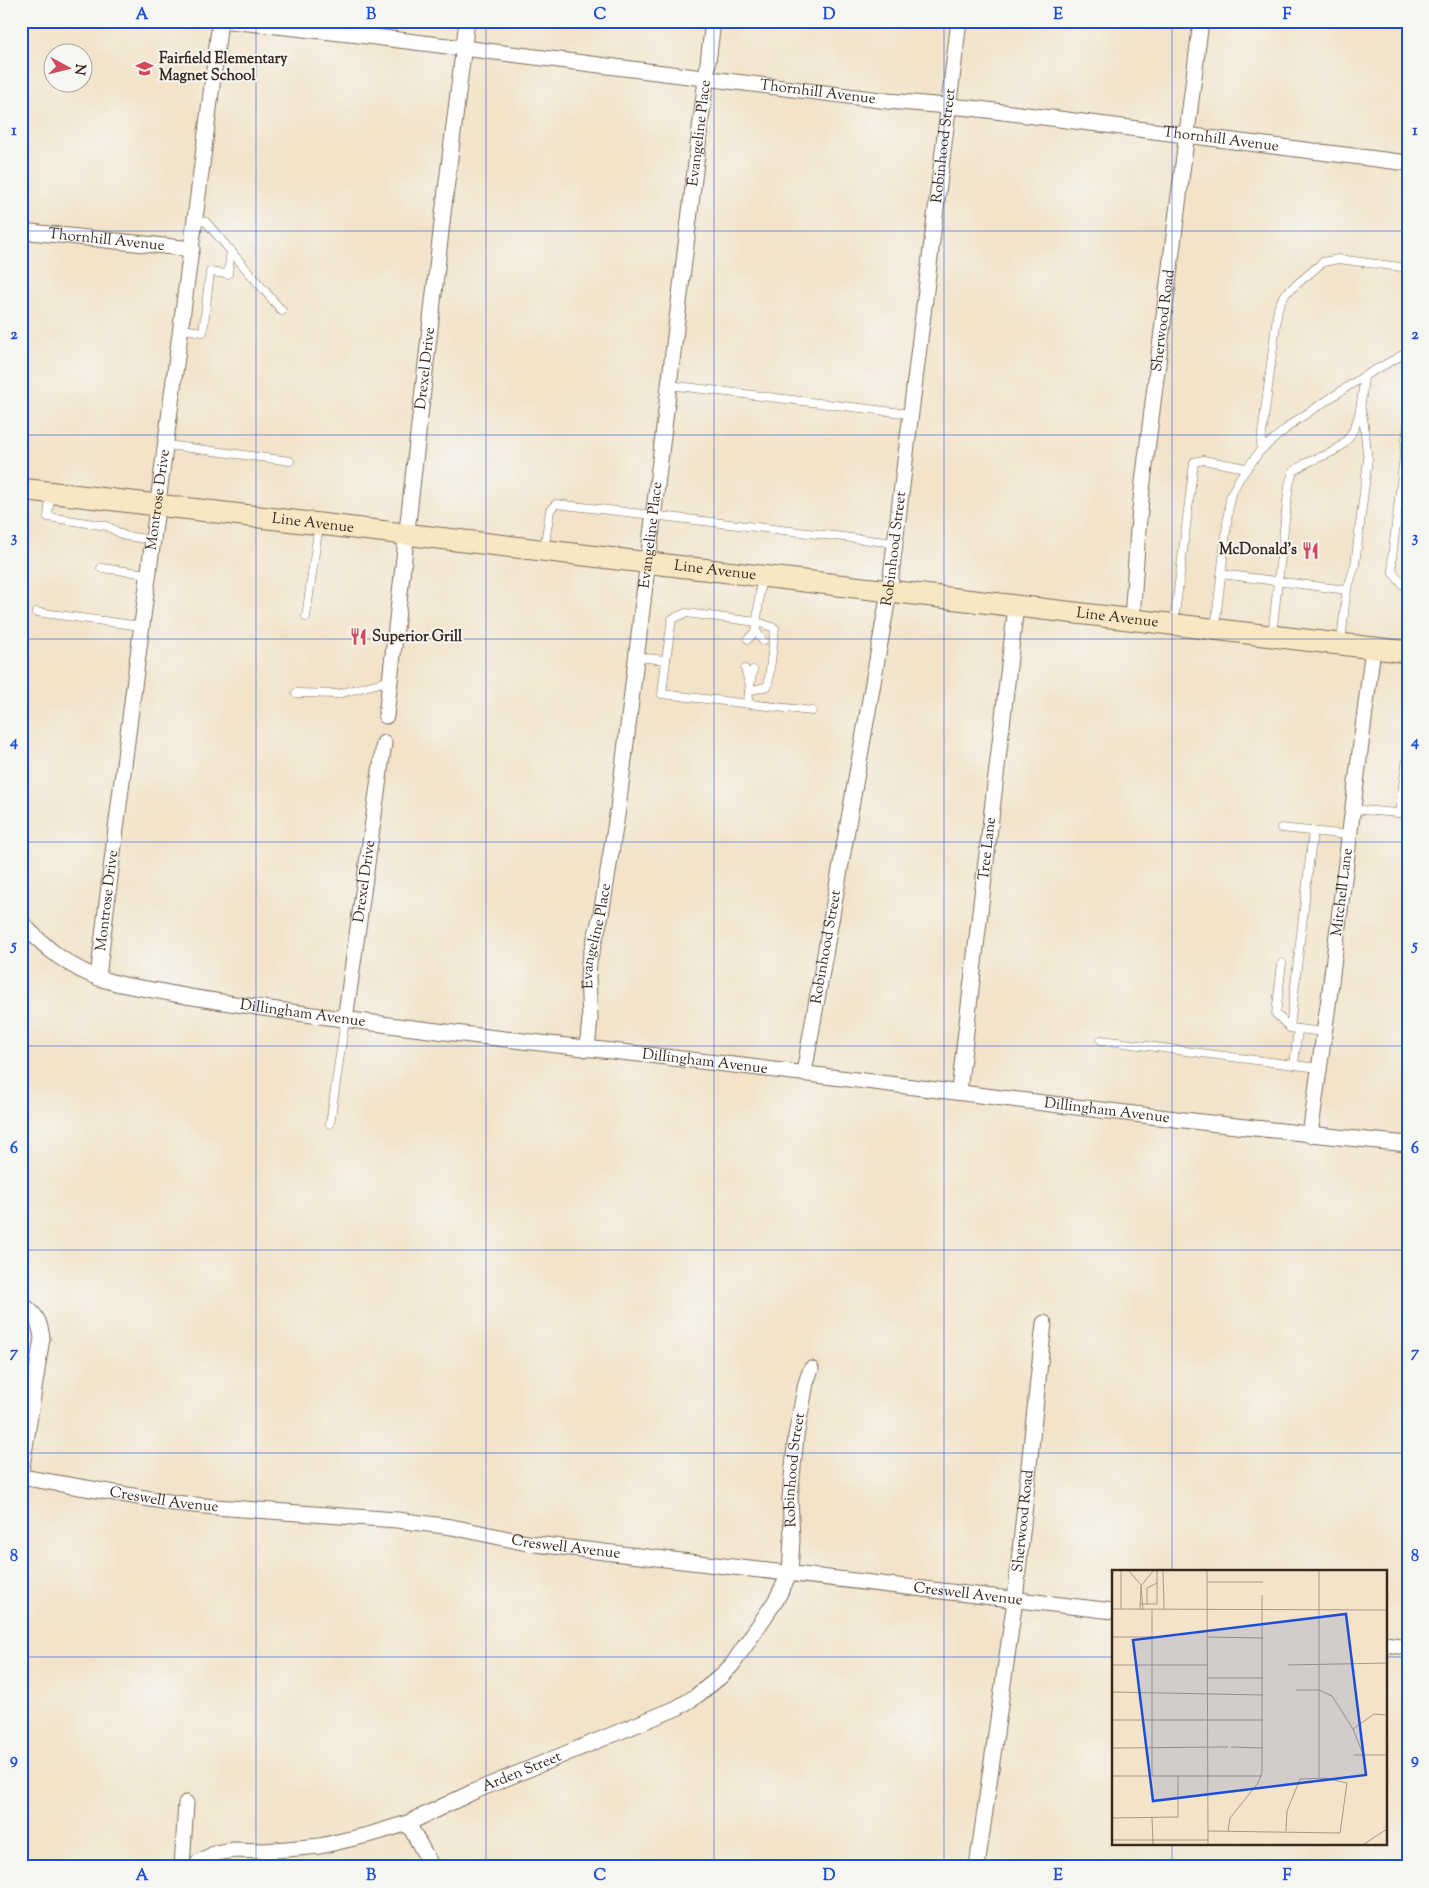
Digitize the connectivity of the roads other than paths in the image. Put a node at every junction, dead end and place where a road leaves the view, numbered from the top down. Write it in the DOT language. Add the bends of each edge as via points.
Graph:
graph roads {
  1 [pos="220,21"];
  2 [pos="230,21"];
  3 [pos="467,21"];
  4 [pos="713,21"];
  5 [pos="959,21"];
  6 [pos="1201,21"];
  7 [pos="464,48"];
  8 [pos="706,78"];
  9 [pos="948,106"];
  10 [pos="1188,136"];
  11 [pos="1408,163"];
  12 [pos="196,220"];
  13 [pos="21,231"];
  14 [pos="192,249"];
  15 [pos="231,250"];
  16 [pos="1408,268"];
  17 [pos="282,311"];
  18 [pos="182,330"];
  19 [pos="1408,352"];
  20 [pos="1364,376"];
  21 [pos="669,385"];
  22 [pos="1361,410"];
  23 [pos="911,414"];
  24 [pos="1408,423"];
  25 [pos="166,445"];
  26 [pos="1260,451"];
  27 [pos="290,461"];
  28 [pos="1246,468"];
  29 [pos="21,489"];
  30 [pos="50,492"];
  31 [pos="159,505"];
  32 [pos="654,516"];
  33 [pos="319,524"];
  34 [pos="406,535"];
  35 [pos="154,540"];
  36 [pos="895,543"];
  37 [pos="544,551"];
  38 [pos="648,563"];
  39 [pos="101,568"];
  40 [pos="148,574"];
  41 [pos="1221,574"];
  42 [pos="762,576"];
  43 [pos="1278,581"];
  44 [pos="1408,586"];
  45 [pos="1348,590"];
  46 [pos="889,592"];
  47 [pos="1016,606"];
  48 [pos="36,612"];
  49 [pos="306,617"];
  50 [pos="1132,620"];
  51 [pos="757,622"];
  52 [pos="1174,625"];
  53 [pos="141,626"];
  54 [pos="1214,630"];
  55 [pos="756,631"];
  56 [pos="1272,637"];
  57 [pos="1341,645"];
  58 [pos="1373,648"];
  59 [pos="1408,652"];
  60 [pos="636,657"];
  61 [pos="666,660"];
  62 [pos="391,680"];
  63 [pos="750,688"];
  64 [pos="296,693"];
  65 [pos="748,704"];
  66 [pos="812,711"];
  67 [pos="386,716"];
  68 [pos="384,743"];
  69 [pos="1408,750"];
  70 [pos="1352,809"];
  71 [pos="1404,814"];
  72 [pos="1281,828"];
  73 [pos="1313,831"];
  74 [pos="1349,835"];
  75 [pos="21,922"];
  76 [pos="1282,964"];
  77 [pos="98,978"];
  78 [pos="345,1020"];
  79 [pos="1290,1028"];
  80 [pos="1298,1029"];
  81 [pos="1324,1032"];
  82 [pos="1101,1040"];
  83 [pos="587,1049"];
  84 [pos="1294,1065"];
  85 [pos="1319,1068"];
  86 [pos="804,1073"];
  87 [pos="959,1091"];
  88 [pos="330,1124"];
  89 [pos="1310,1135"];
  90 [pos="1408,1144"];
  91 [pos="21,1304"];
  92 [pos="1044,1323"];
  93 [pos="811,1369"];
  94 [pos="21,1473"];
  95 [pos="21,1477"];
  96 [pos="790,1573"];
  97 [pos="1015,1600"];
  98 [pos="1112,1612"];
  99 [pos="1386,1644"];
  100 [pos="1408,1647"];
  101 [pos="186,1803"];
  102 [pos="408,1823"];
  103 [pos="182,1867"];
  104 [pos="195,1867"];
  105 [pos="432,1867"];
  106 [pos="977,1867"];
  1 -- 12 [label="street, Montrose Drive"];
  2 -- 7 [label="street, Thornhill Avenue"];
  3 -- 7 [label="street, Drexel Drive"];
  4 -- 8 [label="street, Evangeline Place"];
  5 -- 9 [label="street, Robinhood Street"];
  6 -- 10 [label="street, Sherwood Road"];
  7 -- 8 [label="street, Thornhill Avenue"];
  7 -- 34 [label="street, Drexel Drive"];
  8 -- 9 [label="street, Thornhill Avenue"];
  8 -- 21 [label="street, Evangeline Place"];
  9 -- 10 [label="street, Thornhill Avenue"];
  9 -- 23 [label="street, Robinhood Street"];
  10 -- 11 [label="street, Thornhill Avenue"];
  10 -- 50 [label="street, Sherwood Road" via="1142,490"];
  12 -- 14 [label="street, Montrose Drive"];
  12 -- 15 [label="lane" via="206,222"];
  13 -- 14 [label="street, Thornhill Avenue"];
  14 -- 18 [label="street, Montrose Drive"];
  15 -- 17 [label="lane"];
  15 -- 18 [label="lane" via="228,274 210,272 203,332"];
  16 -- 26 [label="lane" via="1338,259 1323,262 1284,295 1278,308"];
  18 -- 25 [label="street, Montrose Drive"];
  19 -- 20 [label="lane"];
  20 -- 22 [label="lane"];
  20 -- 26 [label="lane" via="1294,422"];
  21 -- 23 [label="lane"];
  21 -- 32 [label="street, Evangeline Place"];
  22 -- 43 [label="lane" via="1346,440 1336,450 1310,460 1293,472"];
  22 -- 45 [label="lane" via="1366,427 1368,459 1355,565"];
  23 -- 36 [label="street, Robinhood Street"];
  24 -- 44 [label="lane" via="1392,558 1394,573 1402,584"];
  25 -- 27 [label="lane"];
  25 -- 31 [label="street, Montrose Drive"];
  26 -- 28 [label="lane"];
  28 -- 41 [label="lane" via="1230,496"];
  28 -- 52 [label="lane" via="1203,460 1194,462"];
  29 -- 30 [label="main road, Line Avenue"];
  30 -- 31 [label="main road, Line Avenue"];
  30 -- 35 [label="lane" via="48,517 107,526 125,536"];
  31 -- 33 [label="main road, Line Avenue"];
  31 -- 35 [label="street, Montrose Drive"];
  32 -- 36 [label="lane"];
  32 -- 37 [label="lane" via="556,504 550,510"];
  32 -- 38 [label="street, Evangeline Place"];
  33 -- 34 [label="main road, Line Avenue"];
  33 -- 49 [label="lane"];
  34 -- 37 [label="main road, Line Avenue"];
  34 -- 62 [label="street, Drexel Drive"];
  35 -- 40 [label="street, Montrose Drive"];
  36 -- 46 [label="street, Robinhood Street"];
  37 -- 38 [label="main road, Line Avenue"];
  38 -- 42 [label="main road, Line Avenue"];
  38 -- 60 [label="street, Evangeline Place"];
  39 -- 40 [label="lane"];
  40 -- 53 [label="street, Montrose Drive"];
  41 -- 43 [label="lane"];
  41 -- 54 [label="lane"];
  42 -- 46 [label="main road, Line Avenue"];
  42 -- 51 [label="lane"];
  43 -- 45 [label="lane"];
  43 -- 56 [label="lane"];
  45 -- 57 [label="lane"];
  46 -- 47 [label="main road, Line Avenue"];
  46 -- 86 [label="street, Robinhood Street"];
  47 -- 50 [label="main road, Line Avenue"];
  47 -- 87 [label="street, Tree Lane"];
  48 -- 53 [label="lane"];
  50 -- 52 [label="main road, Line Avenue"];
  51 -- 55 [label="lane"];
  51 -- 61 [label="lane" via="686,613 672,620"];
  51 -- 63 [label="lane" via="775,628 768,686"];
  52 -- 54 [label="main road, Line Avenue"];
  53 -- 77 [label="street, Montrose Drive"];
  54 -- 56 [label="main road, Line Avenue"];
  55 -- 55 [label="lane" via="755,640"];
  56 -- 57 [label="main road, Line Avenue"];
  57 -- 58 [label="main road, Line Avenue"];
  58 -- 59 [label="main road, Line Avenue"];
  58 -- 70 [label="street, Mitchell Lane"];
  60 -- 61 [label="lane"];
  60 -- 83 [label="street, Evangeline Place" via="611,860 589,962"];
  61 -- 65 [label="lane" via="662,694"];
  62 -- 64 [label="lane" via="338,694"];
  62 -- 67 [label="street, Drexel Drive"];
  63 -- 63 [label="lane" via="753,670"];
  63 -- 65 [label="lane"];
  65 -- 66 [label="lane"];
  68 -- 78 [label="street, Drexel Drive"];
  69 -- 71 [label="lane"];
  70 -- 71 [label="lane"];
  70 -- 74 [label="street, Mitchell Lane"];
  72 -- 73 [label="lane"];
  73 -- 74 [label="lane"];
  73 -- 79 [label="lane" via="1296,949"];
  74 -- 81 [label="street, Mitchell Lane"];
  75 -- 77 [label="street, Dillingham Avenue" via="64,961"];
  76 -- 79 [label="lane" via="1276,1014"];
  77 -- 78 [label="street, Dillingham Avenue" via="202,999"];
  78 -- 83 [label="street, Dillingham Avenue"];
  78 -- 88 [label="lane"];
  79 -- 80 [label="lane"];
  80 -- 81 [label="lane"];
  80 -- 84 [label="lane"];
  81 -- 85 [label="street, Mitchell Lane"];
  82 -- 84 [label="lane"];
  83 -- 86 [label="street, Dillingham Avenue"];
  84 -- 85 [label="lane"];
  85 -- 89 [label="street, Mitchell Lane"];
  86 -- 87 [label="street, Dillingham Avenue"];
  87 -- 89 [label="street, Dillingham Avenue"];
  89 -- 90 [label="street, Dillingham Avenue"];
  91 -- 94 [label="street" via="38,1318 42,1338"];
  92 -- 97 [label="street, Sherwood Road"];
  93 -- 96 [label="street, Robinhood Street" via="796,1436 790,1498"];
  95 -- 96 [label="street, Creswell Avenue" via="174,1503 397,1520 452,1527 527,1543"];
  96 -- 97 [label="street, Creswell Avenue"];
  96 -- 102 [label="street, Arden Street" via="776,1600 732,1665 695,1698 475,1791"];
  97 -- 98 [label="street, Creswell Avenue"];
  97 -- 106 [label="street, Sherwood Road"];
  99 -- 100 [label="street"];
  101 -- 103 [label="street"];
  102 -- 104 [label="street, Arden Street" via="320,1846 216,1853"];
  102 -- 105 [label="street"];
}
